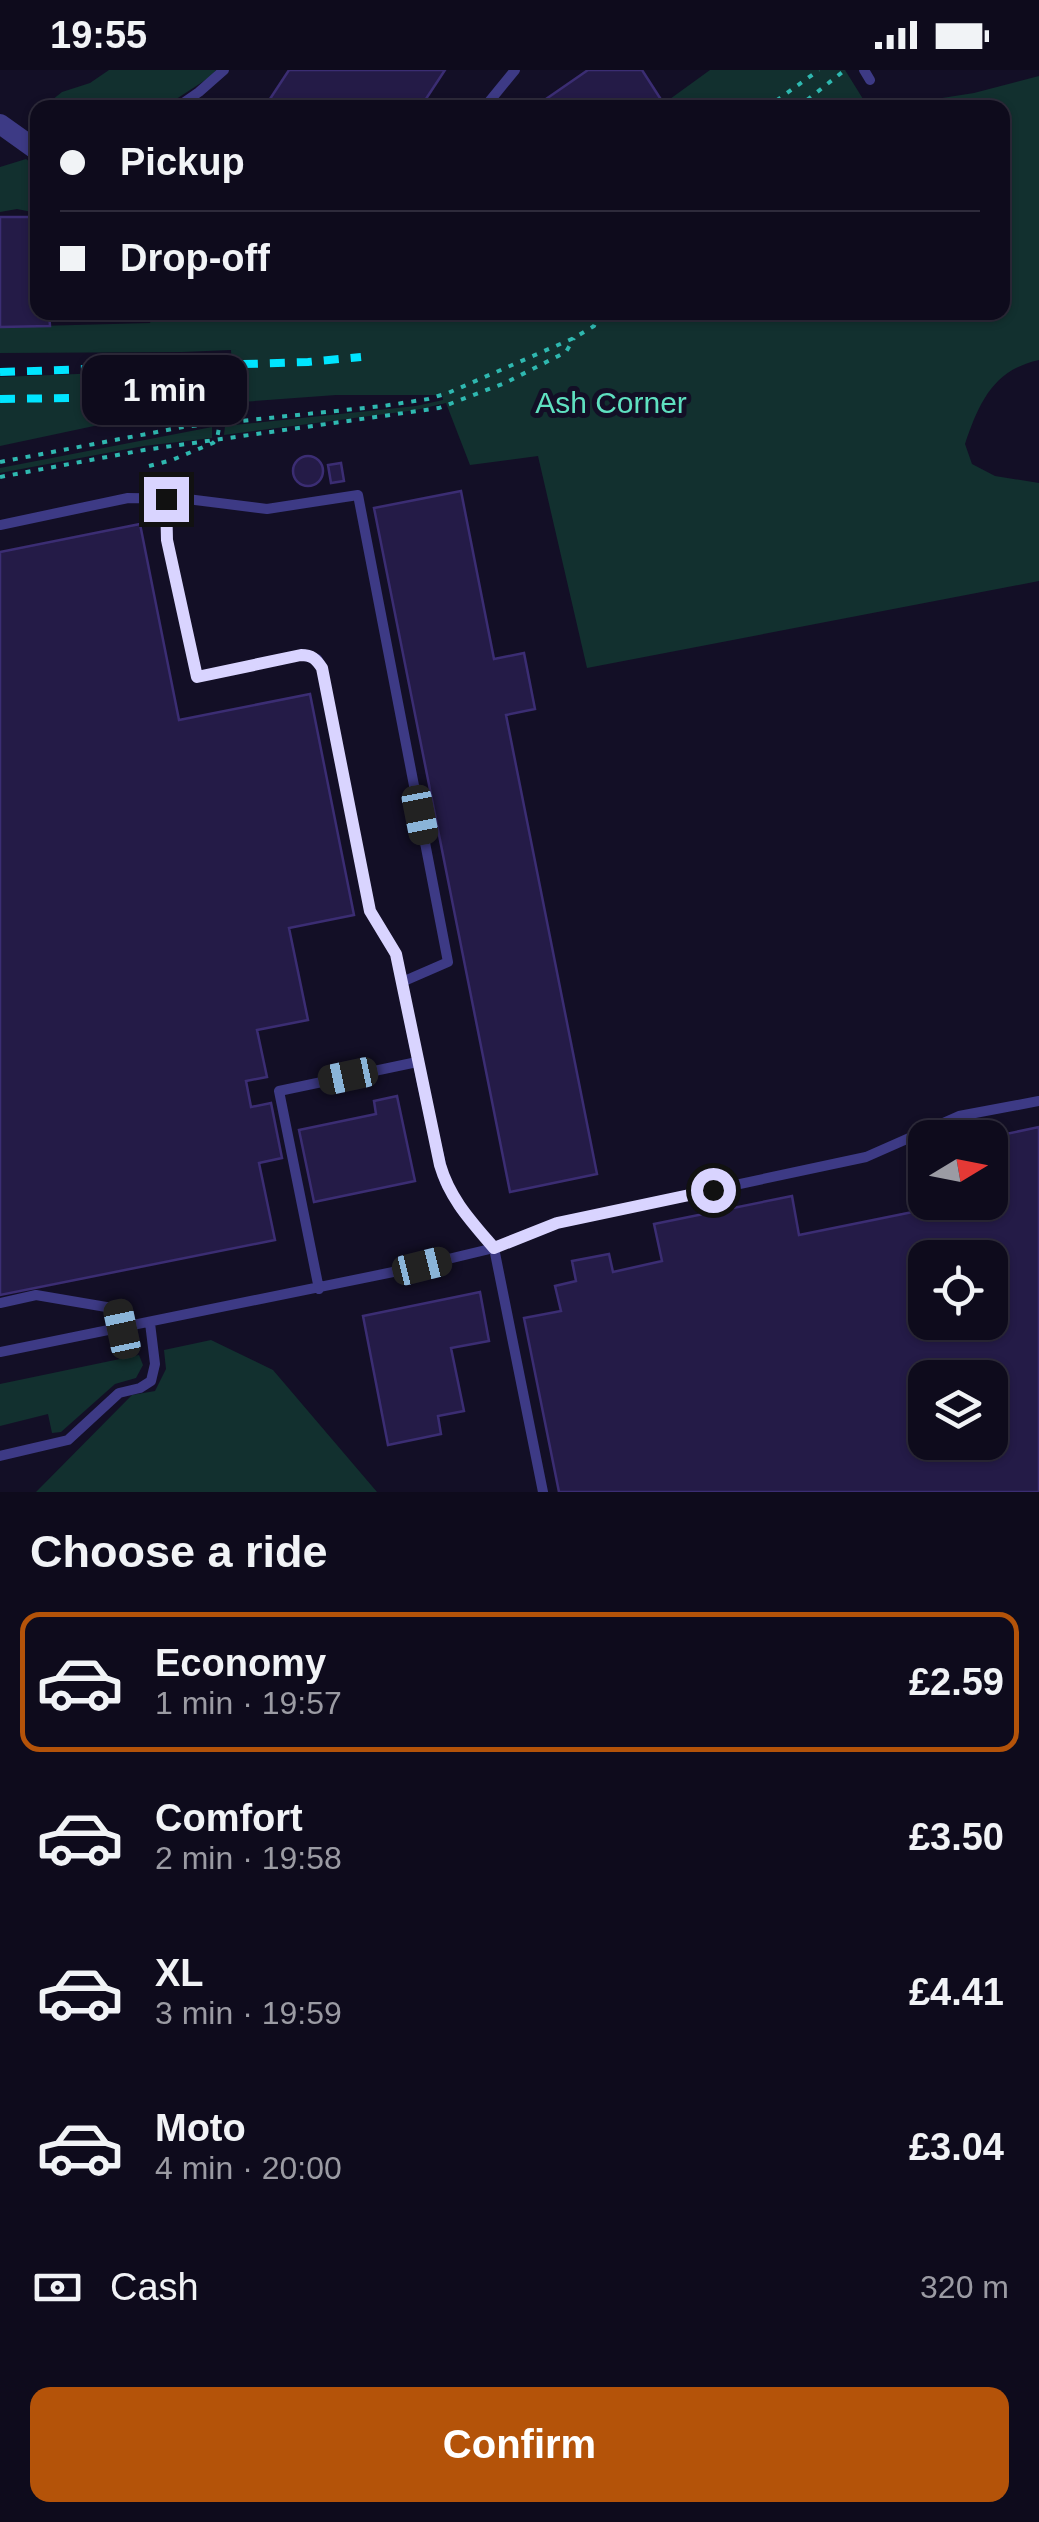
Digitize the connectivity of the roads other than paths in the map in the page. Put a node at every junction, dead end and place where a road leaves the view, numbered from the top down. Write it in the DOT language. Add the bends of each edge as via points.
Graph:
graph roads {
  1 [pos="224,70"];
  2 [pos="516,70"];
  3 [pos="188,100"];
  4 [pos="491,100"];
  5 [pos="0,124"];
  6 [pos="30,146"];
  7 [pos="166,499"];
  8 [pos="0,525"];
  9 [pos="402,982"];
  10 [pos="417,1062"];
  11 [pos="1039,1101"];
  12 [pos="494,1248"];
  13 [pos="319,1289"];
  14 [pos="0,1303"];
  15 [pos="150,1323"];
  16 [pos="122,1329"];
  17 [pos="0,1352"];
  18 [pos="0,1456"];
  19 [pos="542,1492"];
  1 -- 3 [label="lane"];
  2 -- 4 [label="lane"];
  5 -- 6 [label="street"];
  7 -- 8 [label="lane" via="128,498"];
  7 -- 9 [label="lane" via="167,540 197,677 301,655 322,668 370,911 396,954"];
  7 -- 9 [label="lane" via="267,509 358,495 448,962"];
  9 -- 10 [label="lane"];
  10 -- 12 [label="lane" via="445,1182"];
  10 -- 13 [label="lane" via="279,1091"];
  11 -- 12 [label="lane" via="959,1116 866,1158 557,1223"];
  12 -- 13 [label="lane"];
  12 -- 19 [label="lane"];
  13 -- 15 [label="lane"];
  14 -- 16 [label="lane" via="36,1296 118,1309"];
  15 -- 16 [label="lane"];
  15 -- 18 [label="lane" via="151,1381 119,1393 68,1440"];
  16 -- 17 [label="lane"];
}
